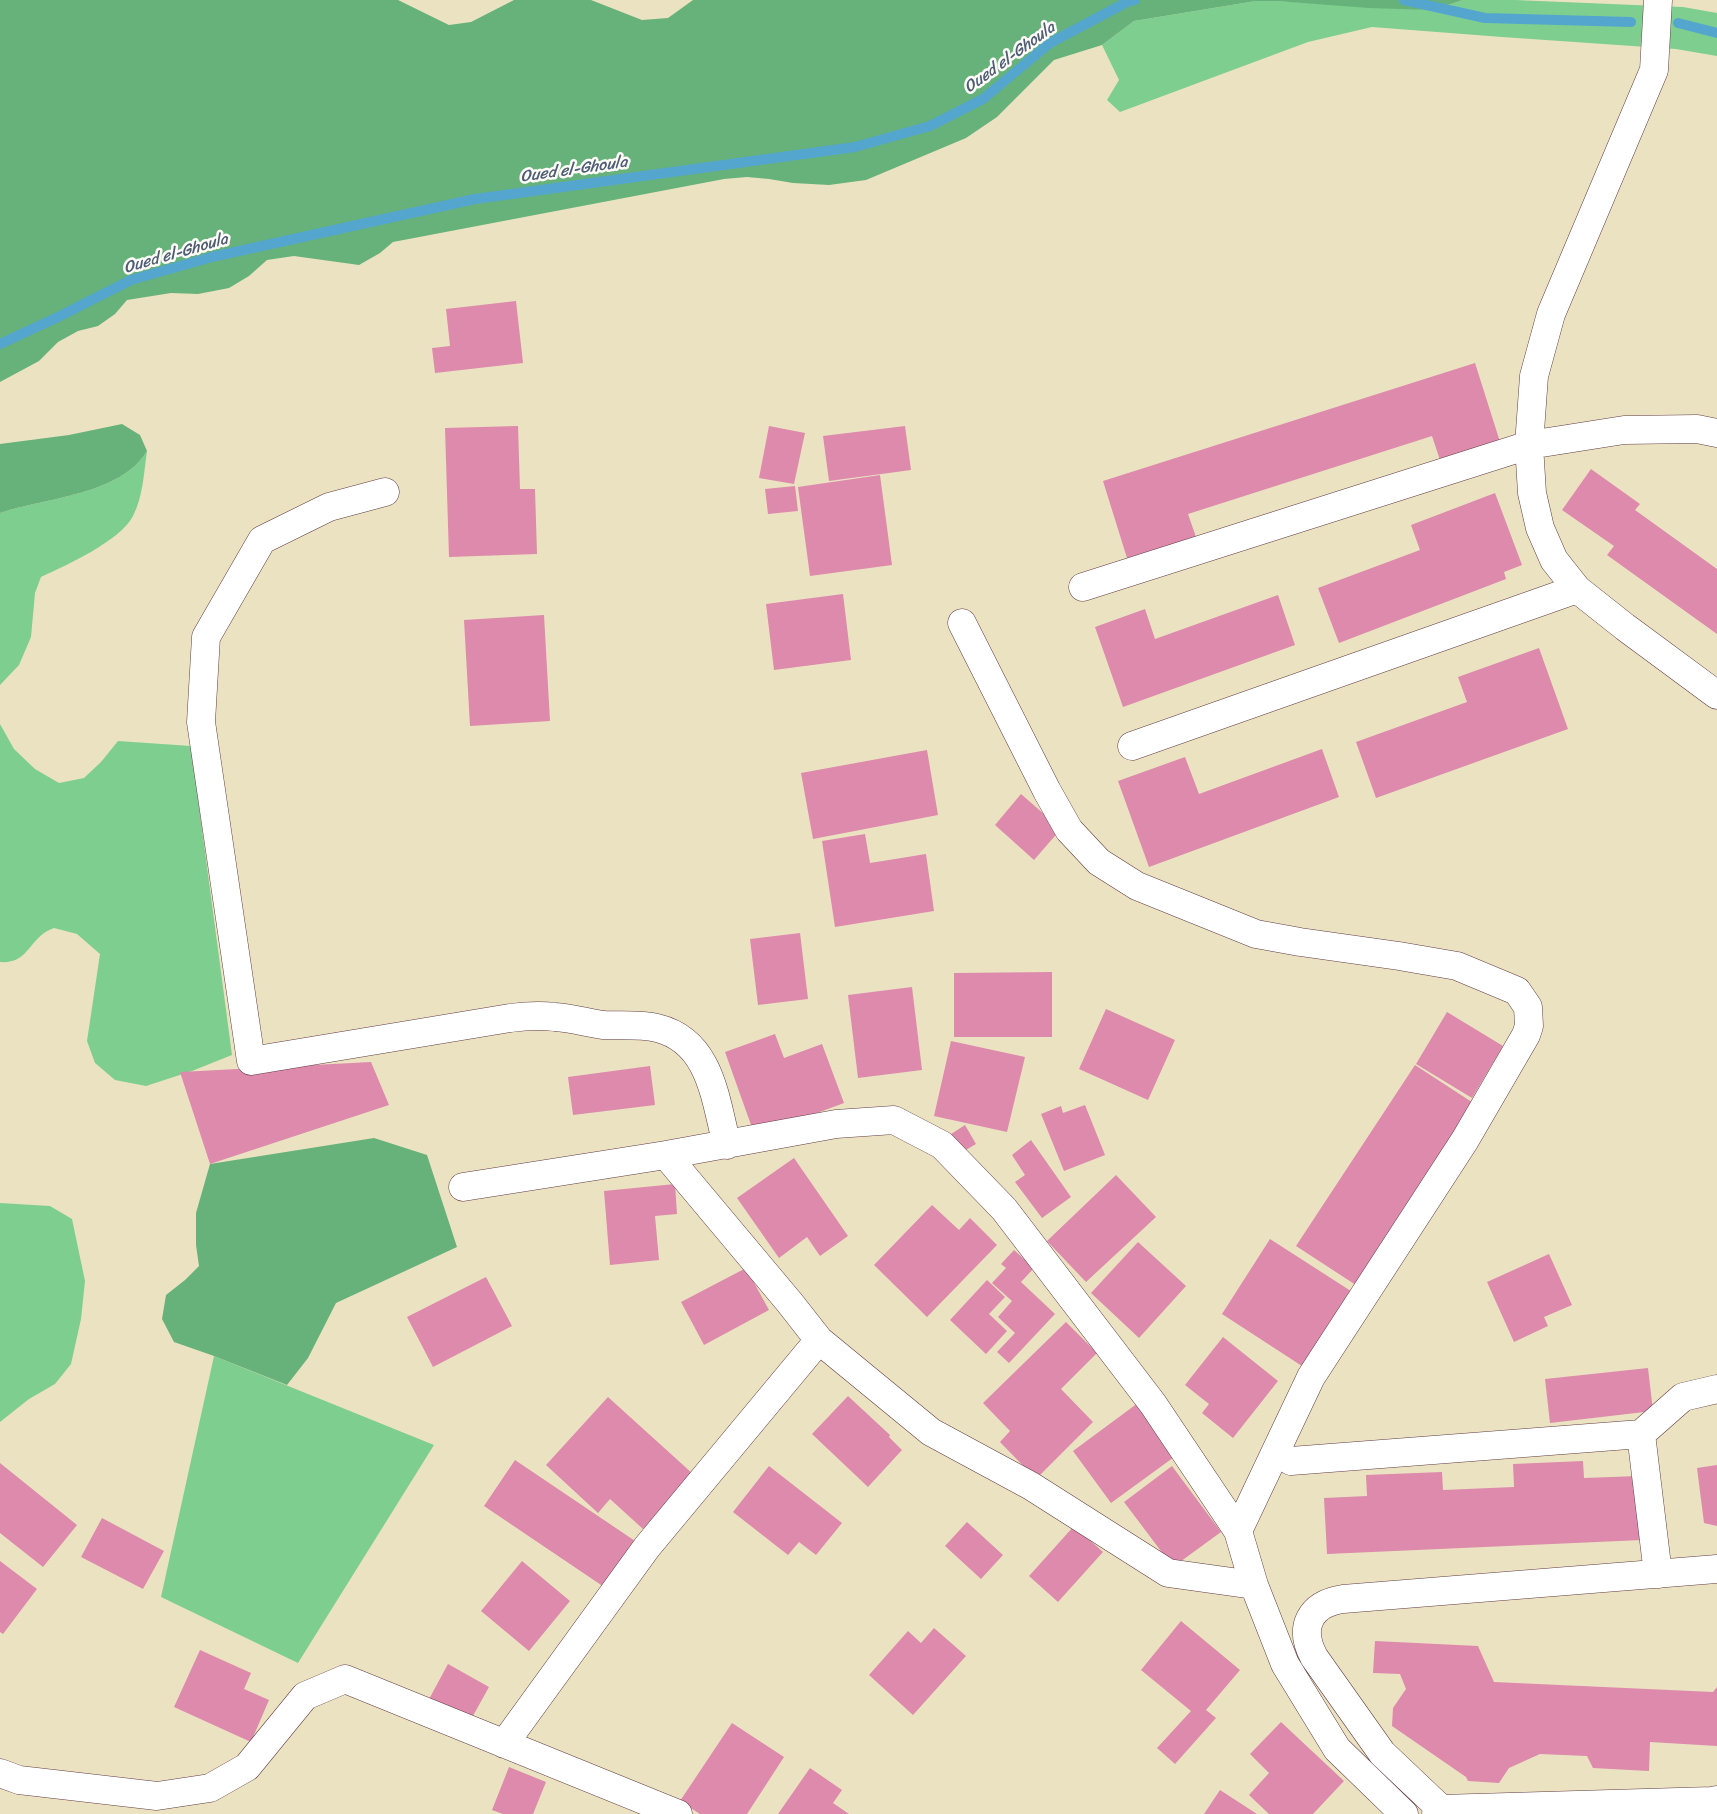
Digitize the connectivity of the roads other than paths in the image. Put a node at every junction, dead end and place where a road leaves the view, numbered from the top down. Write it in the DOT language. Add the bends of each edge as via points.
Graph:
graph roads {
  1 [pos="1658,0"];
  2 [pos="1717,433"];
  3 [pos="1528,445"];
  4 [pos="385,492"];
  5 [pos="1084,587"];
  6 [pos="1577,589"];
  7 [pos="962,623"];
  8 [pos="1717,695"];
  9 [pos="1132,746"];
  10 [pos="727,1145"];
  11 [pos="666,1155"];
  12 [pos="463,1187"];
  13 [pos="819,1340"];
  14 [pos="1717,1389"];
  15 [pos="1641,1434"];
  16 [pos="1291,1461"];
  17 [pos="1238,1531"];
  18 [pos="1717,1570"];
  19 [pos="1658,1574"];
  20 [pos="1254,1585"];
  21 [pos="504,1744"];
  22 [pos="0,1773"];
  23 [pos="1717,1800"];
  24 [pos="1438,1812"];
  25 [pos="678,1814"];
  26 [pos="1404,1814"];
  1 -- 3 [label="street" via="1654,70 1551,314 1534,376"];
  2 -- 3 [label="street" via="1697,429 1624,430"];
  3 -- 5 [label="street"];
  3 -- 6 [label="street" via="1532,493 1540,528 1554,560"];
  4 -- 10 [label="street" via="329,507 262,540 206,637 202,722 251,1061 533,1016 555,1016 602,1025 655,1027 684,1039 704,1063"];
  6 -- 8 [label="street"];
  6 -- 9 [label="street"];
  7 -- 17 [label="street" via="1069,830 1100,862 1137,886 1256,934 1457,966 1517,991 1528,1007 1526,1036 1465,1140 1312,1377"];
  10 -- 11 [label="street"];
  10 -- 17 [label="street" via="836,1124 894,1120 942,1145 1010,1217 1152,1404"];
  11 -- 12 [label="street"];
  11 -- 13 [label="street"];
  13 -- 20 [label="street" via="931,1432 1031,1486 1168,1573"];
  13 -- 21 [label="street" via="647,1546"];
  14 -- 15 [label="street" via="1683,1396"];
  15 -- 16 [label="street"];
  15 -- 19 [label="street"];
  17 -- 20 [label="street"];
  18 -- 19 [label="street"];
  19 -- 24 [label="street" via="1343,1599 1329,1601 1317,1609 1309,1620 1306,1633 1314,1657 1382,1753"];
  20 -- 26 [label="street" via="1285,1664 1337,1749"];
  21 -- 22 [label="street" via="344,1679 305,1696 247,1767 210,1788 157,1796 19,1780"];
  21 -- 25 [label="street"];
  23 -- 24 [label="street"];
}
